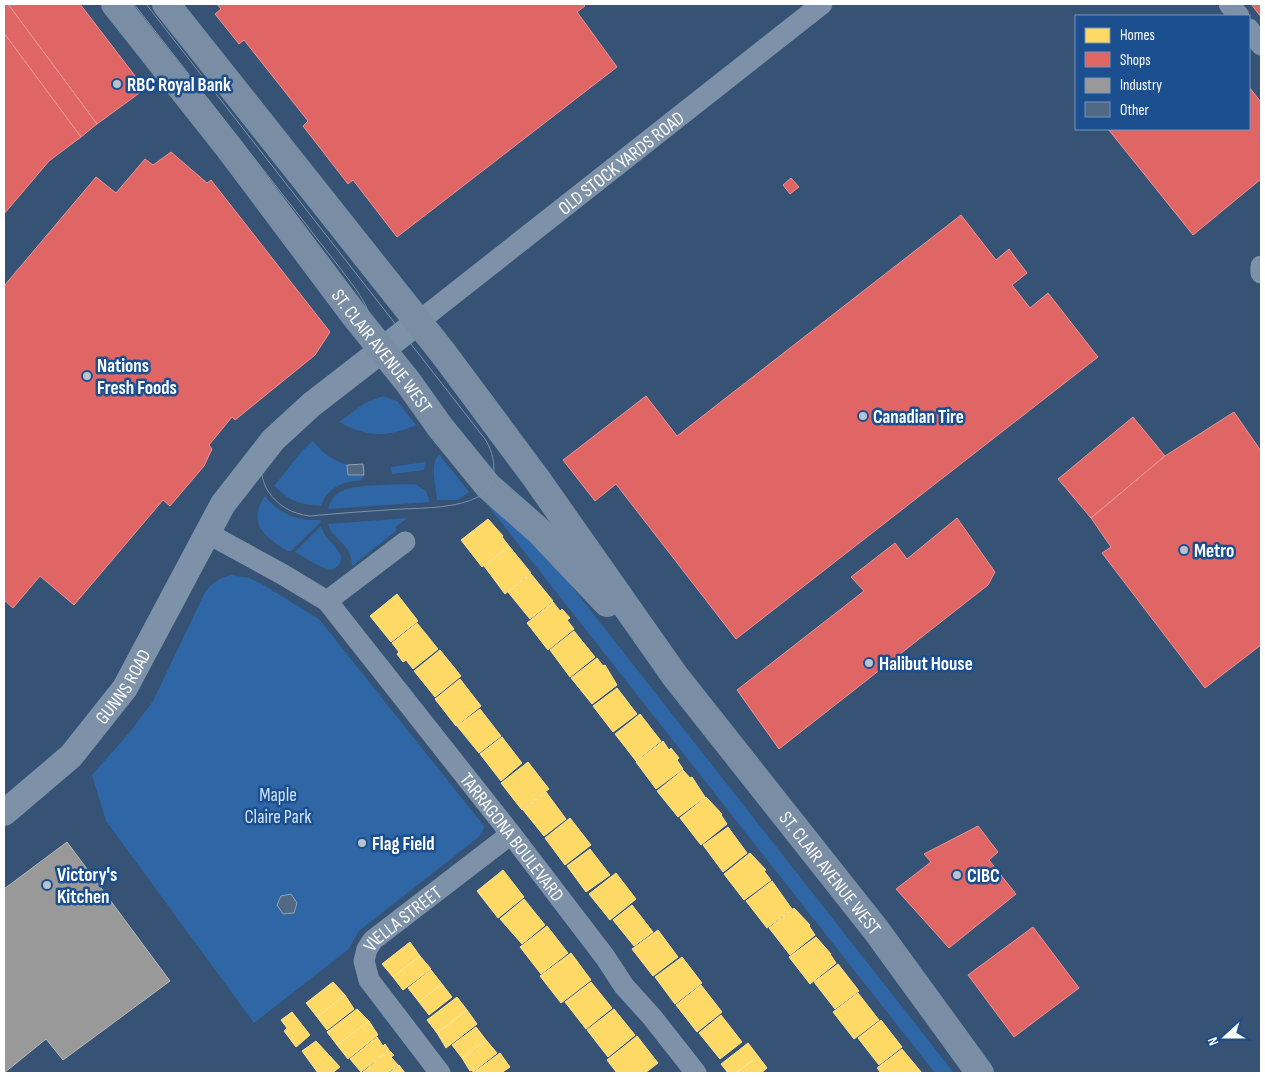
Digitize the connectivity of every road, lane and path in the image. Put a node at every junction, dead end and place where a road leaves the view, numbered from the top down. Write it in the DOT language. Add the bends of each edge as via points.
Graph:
graph roads {
  1 [pos="115,4"];
  2 [pos="166,4"];
  3 [pos="822,4"];
  4 [pos="1229,4"];
  5 [pos="1238,15"];
  6 [pos="1250,30"];
  7 [pos="1261,45"];
  8 [pos="1261,266"];
  9 [pos="1261,273"];
  10 [pos="418,322"];
  11 [pos="382,350"];
  12 [pos="207,533"];
  13 [pos="406,542"];
  14 [pos="327,601"];
  15 [pos="675,676"];
  16 [pos="4,813"];
  17 [pos="511,834"];
  18 [pos="440,1073"];
  19 [pos="696,1073"];
  20 [pos="980,1073"];
  1 -- 11 [label="main road, ST. CLAIR AVENUE WEST"];
  2 -- 10 [label="main road, ST. CLAIR AVENUE WEST"];
  3 -- 10 [label="street, OLD STOCK YARDS ROAD"];
  4 -- 5 [label="street"];
  6 -- 7 [label="street"];
  8 -- 9 [label="street"];
  10 -- 11 [label="street, GUNNS ROAD"];
  10 -- 15 [label="main road, ST. CLAIR AVENUE WEST" via="536,478"];
  11 -- 12 [label="street, GUNNS ROAD" via="273,440 223,504"];
  11 -- 15 [label="main road, ST. CLAIR AVENUE WEST" via="488,486 539,531"];
  12 -- 14 [label="street"];
  12 -- 16 [label="street, GUNNS ROAD" via="125,688 71,756"];
  13 -- 14 [label="street"];
  14 -- 17 [label="street, TARRAGONA BOULEVARD"];
  15 -- 20 [label="main road, ST. CLAIR AVENUE WEST" via="876,930"];
  17 -- 18 [label="street, VIELLA STREET" via="378,936 367,949 364,961 369,980"];
  17 -- 19 [label="street, TARRAGONA BOULEVARD" via="624,986"];
}
